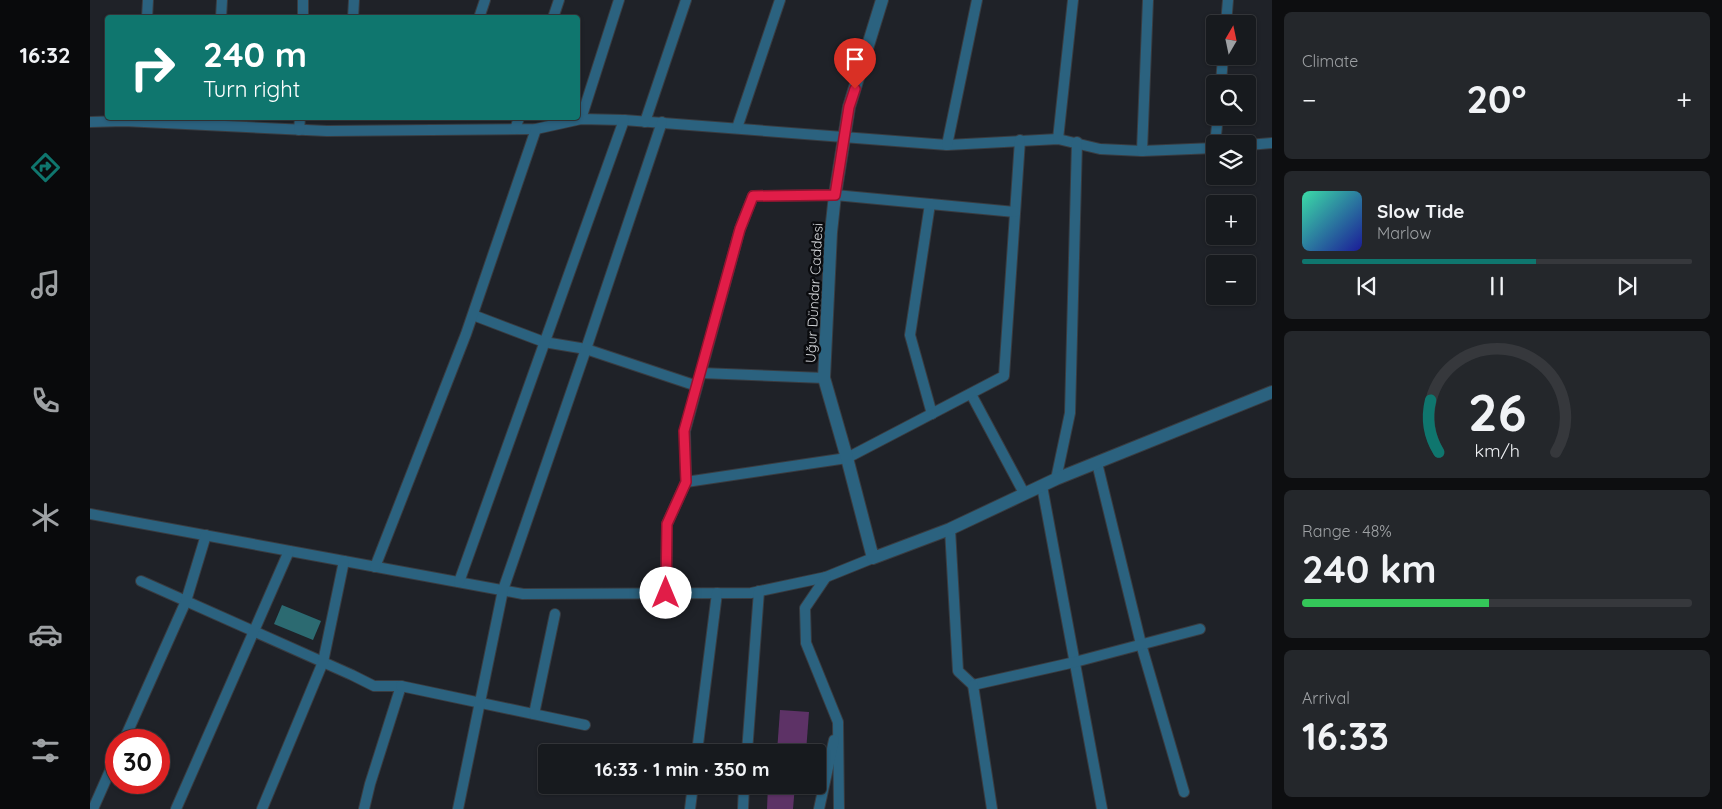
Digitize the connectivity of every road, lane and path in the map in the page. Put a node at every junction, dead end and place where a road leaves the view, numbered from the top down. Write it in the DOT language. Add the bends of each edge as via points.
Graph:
graph roads {
  1 [pos="148,0"];
  2 [pos="222,0"];
  3 [pos="303,0"];
  4 [pos="354,0"];
  5 [pos="485,0"];
  6 [pos="559,0"];
  7 [pos="619,0"];
  8 [pos="686,0"];
  9 [pos="780,0"];
  10 [pos="882,0"];
  11 [pos="977,0"];
  12 [pos="1073,0"];
  13 [pos="1148,0"];
  14 [pos="1228,0"];
  15 [pos="147,15"];
  16 [pos="221,15"];
  17 [pos="303,15"];
  18 [pos="353,15"];
  19 [pos="480,15"];
  20 [pos="554,15"];
  21 [pos="1227,15"];
  22 [pos="581,119"];
  23 [pos="144,120"];
  24 [pos="300,120"];
  25 [pos="518,120"];
  26 [pos="576,120"];
  27 [pos="624,120"];
  28 [pos="90,122"];
  29 [pos="219,122"];
  30 [pos="645,122"];
  31 [pos="662,122"];
  32 [pos="737,128"];
  33 [pos="515,129"];
  34 [pos="536,129"];
  35 [pos="299,130"];
  36 [pos="844,137"];
  37 [pos="1058,139"];
  38 [pos="1020,140"];
  39 [pos="1077,142"];
  40 [pos="1272,143"];
  41 [pos="1256,144"];
  42 [pos="947,145"];
  43 [pos="1206,148"];
  44 [pos="1142,151"];
  45 [pos="835,195"];
  46 [pos="930,204"];
  47 [pos="1015,212"];
  48 [pos="473,315"];
  49 [pos="544,342"];
  50 [pos="586,349"];
  51 [pos="701,373"];
  52 [pos="824,378"];
  53 [pos="697,386"];
  54 [pos="1272,392"];
  55 [pos="971,394"];
  56 [pos="932,414"];
  57 [pos="847,458"];
  58 [pos="1097,463"];
  59 [pos="1056,479"];
  60 [pos="686,482"];
  61 [pos="1042,486"];
  62 [pos="1024,493"];
  63 [pos="90,514"];
  64 [pos="950,529"];
  65 [pos="206,535"];
  66 [pos="289,551"];
  67 [pos="873,558"];
  68 [pos="344,561"];
  69 [pos="375,566"];
  70 [pos="826,577"];
  71 [pos="141,581"];
  72 [pos="459,582"];
  73 [pos="503,590"];
  74 [pos="759,591"];
  75 [pos="666,593"];
  76 [pos="717,593"];
  77 [pos="186,601"];
  78 [pos="555,614"];
  79 [pos="1200,629"];
  80 [pos="254,631"];
  81 [pos="1140,644"];
  82 [pos="323,662"];
  83 [pos="1074,662"];
  84 [pos="972,685"];
  85 [pos="401,686"];
  86 [pos="479,703"];
  87 [pos="534,714"];
  88 [pos="838,722"];
  89 [pos="585,725"];
  90 [pos="129,729"];
  91 [pos="699,744"];
  92 [pos="748,744"];
  93 [pos="105,782"];
  94 [pos="1184,792"];
  95 [pos="692,794"];
  96 [pos="743,794"];
  97 [pos="93,809"];
  98 [pos="176,809"];
  99 [pos="262,809"];
  100 [pos="364,809"];
  101 [pos="458,809"];
  102 [pos="690,809"];
  103 [pos="742,809"];
  104 [pos="819,809"];
  105 [pos="839,809"];
  106 [pos="992,809"];
  107 [pos="1102,809"];
  1 -- 15 [label="street"];
  2 -- 16 [label="street"];
  3 -- 17 [label="street"];
  4 -- 18 [label="street"];
  5 -- 19 [label="street"];
  6 -- 20 [label="street"];
  7 -- 22 [label="street"];
  8 -- 30 [label="street"];
  9 -- 32 [label="street"];
  10 -- 36 [label="street, Uğur Dündar Caddesi" via="849,107"];
  11 -- 42 [label="street"];
  12 -- 37 [label="street"];
  13 -- 44 [label="street"];
  14 -- 21 [label="street"];
  22 -- 27 [label="street"];
  23 -- 28 [label="street"];
  23 -- 29 [label="street"];
  24 -- 35 [label="street"];
  25 -- 33 [label="street"];
  26 -- 34 [label="street"];
  27 -- 30 [label="street"];
  27 -- 49 [label="street"];
  29 -- 35 [label="street"];
  30 -- 31 [label="street"];
  31 -- 32 [label="street"];
  31 -- 50 [label="street"];
  32 -- 36 [label="street"];
  33 -- 34 [label="street"];
  33 -- 35 [label="street"];
  34 -- 48 [label="street"];
  36 -- 42 [label="street"];
  36 -- 45 [label="street, Uğur Dündar Caddesi"];
  37 -- 38 [label="street"];
  37 -- 39 [label="street"];
  38 -- 42 [label="street"];
  38 -- 47 [label="street"];
  39 -- 44 [label="street" via="1100,149"];
  39 -- 59 [label="street" via="1070,413"];
  40 -- 41 [label="street"];
  43 -- 44 [label="street"];
  45 -- 46 [label="street"];
  45 -- 51 [label="street" via="753,196 740,229"];
  45 -- 52 [label="street, Uğur Dündar Caddesi"];
  46 -- 47 [label="street"];
  46 -- 56 [label="street" via="910,335"];
  47 -- 55 [label="street" via="1004,376"];
  48 -- 49 [label="street"];
  48 -- 69 [label="street"];
  49 -- 50 [label="street"];
  49 -- 72 [label="street"];
  50 -- 53 [label="street"];
  50 -- 73 [label="street"];
  51 -- 52 [label="street"];
  51 -- 53 [label="street"];
  52 -- 57 [label="street, Uğur Dündar Caddesi"];
  53 -- 60 [label="street" via="684,431"];
  54 -- 58 [label="street"];
  55 -- 56 [label="street"];
  55 -- 62 [label="street"];
  56 -- 57 [label="street"];
  57 -- 60 [label="street"];
  57 -- 67 [label="street, Uğur Dündar Caddesi"];
  58 -- 59 [label="street"];
  58 -- 81 [label="street"];
  59 -- 61 [label="street"];
  60 -- 75 [label="street" via="667,524"];
  61 -- 62 [label="street"];
  61 -- 83 [label="street"];
  62 -- 64 [label="street"];
  63 -- 65 [label="street"];
  64 -- 67 [label="street"];
  64 -- 84 [label="street" via="958,671"];
  65 -- 66 [label="street"];
  65 -- 77 [label="street"];
  66 -- 68 [label="street"];
  66 -- 80 [label="street"];
  67 -- 70 [label="street"];
  68 -- 69 [label="street"];
  68 -- 82 [label="street"];
  69 -- 72 [label="street"];
  70 -- 74 [label="street"];
  70 -- 88 [label="street" via="805,608 806,643"];
  71 -- 77 [label="street"];
  72 -- 73 [label="street"];
  73 -- 75 [label="street" via="523,594"];
  73 -- 86 [label="street"];
  74 -- 76 [label="street"];
  74 -- 92 [label="street"];
  75 -- 76 [label="street"];
  76 -- 91 [label="street"];
  77 -- 80 [label="street"];
  77 -- 90 [label="street"];
  78 -- 87 [label="street"];
  79 -- 81 [label="street"];
  80 -- 82 [label="street"];
  80 -- 98 [label="street"];
  81 -- 83 [label="street"];
  81 -- 94 [label="street"];
  82 -- 85 [label="street" via="374,686"];
  82 -- 99 [label="street"];
  83 -- 84 [label="street"];
  83 -- 107 [label="street"];
  84 -- 106 [label="street"];
  85 -- 86 [label="street"];
  85 -- 100 [label="street"];
  86 -- 87 [label="street"];
  86 -- 101 [label="street"];
  87 -- 89 [label="street"];
  88 -- 104 [label="street"];
  88 -- 105 [label="street"];
  93 -- 97 [label="street"];
  95 -- 102 [label="street"];
  96 -- 103 [label="street"];
}
